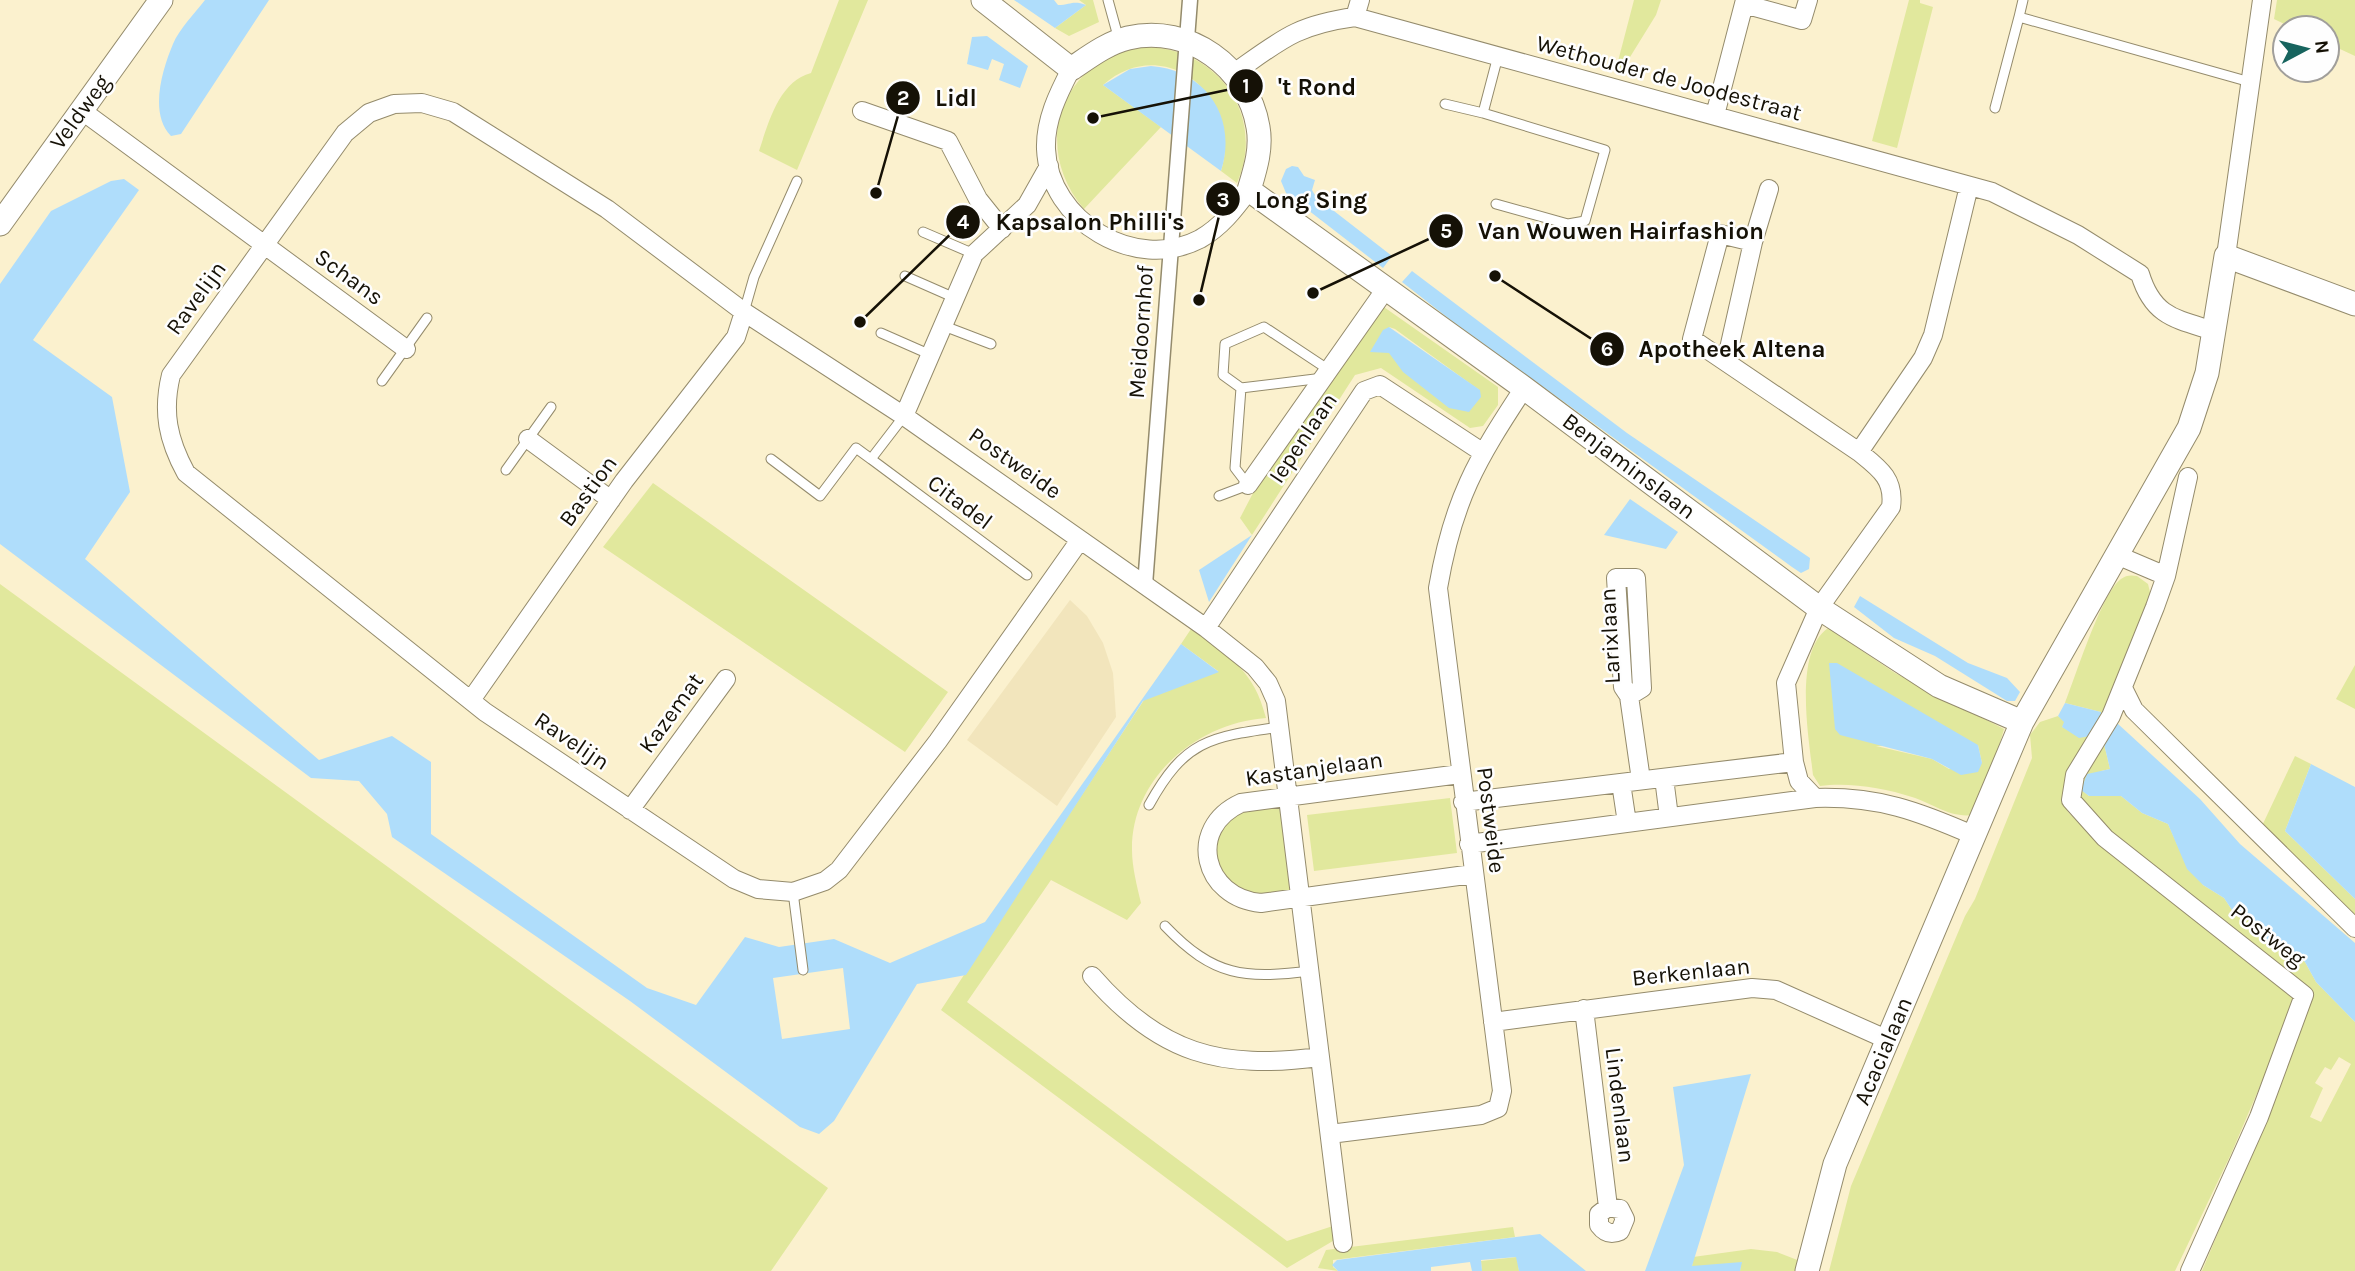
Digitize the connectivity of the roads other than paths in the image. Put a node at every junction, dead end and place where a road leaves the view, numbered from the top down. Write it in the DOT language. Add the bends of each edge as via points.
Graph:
graph roads {
  1 [pos="161,0"];
  2 [pos="983,0"];
  3 [pos="1108,0"];
  4 [pos="1190,0"];
  5 [pos="1808,0"];
  6 [pos="2023,0"];
  7 [pos="2262,0"];
  8 [pos="1745,2"];
  9 [pos="1358,9"];
  10 [pos="2019,17"];
  11 [pos="1120,41"];
  12 [pos="1186,51"];
  13 [pos="1498,56"];
  14 [pos="1071,69"];
  15 [pos="1234,73"];
  16 [pos="2250,82"];
  17 [pos="1445,104"];
  18 [pos="1995,108"];
  19 [pos="81,110"];
  20 [pos="862,111"];
  21 [pos="1483,113"];
  22 [pos="1715,115"];
  23 [pos="1049,166"];
  24 [pos="797,181"];
  25 [pos="1969,186"];
  26 [pos="1769,189"];
  27 [pos="1249,191"];
  28 [pos="1496,204"];
  29 [pos="0,224"];
  30 [pos="1002,229"];
  31 [pos="923,232"];
  32 [pos="1753,242"];
  33 [pos="264,245"];
  34 [pos="1170,248"];
  35 [pos="974,254"];
  36 [pos="2226,256"];
  37 [pos="905,276"];
  38 [pos="1389,286"];
  39 [pos="955,298"];
  40 [pos="2355,303"];
  41 [pos="744,312"];
  42 [pos="427,318"];
  43 [pos="944,326"];
  44 [pos="2214,331"];
  45 [pos="881,333"];
  46 [pos="991,344"];
  47 [pos="406,349"];
  48 [pos="932,355"];
  49 [pos="1726,362"];
  50 [pos="1326,374"];
  51 [pos="382,381"];
  52 [pos="1241,388"];
  53 [pos="1524,388"];
  54 [pos="551,407"];
  55 [pos="904,416"];
  56 [pos="528,439"];
  57 [pos="1482,452"];
  58 [pos="1859,452"];
  59 [pos="771,459"];
  60 [pos="871,459"];
  61 [pos="506,470"];
  62 [pos="2188,477"];
  63 [pos="1248,485"];
  64 [pos="1219,496"];
  65 [pos="611,500"];
  66 [pos="1080,540"];
  67 [pos="2119,556"];
  68 [pos="1027,575"];
  69 [pos="2166,576"];
  70 [pos="1144,584"];
  71 [pos="1819,608"];
  72 [pos="1206,628"];
  73 [pos="726,679"];
  74 [pos="2123,688"];
  75 [pos="1629,696"];
  76 [pos="471,700"];
  77 [pos="2022,722"];
  78 [pos="1280,727"];
  79 [pos="1794,762"];
  80 [pos="1460,774"];
  81 [pos="1664,778"];
  82 [pos="1641,780"];
  83 [pos="1621,783"];
  84 [pos="1289,797"];
  85 [pos="1815,798"];
  86 [pos="1464,802"];
  87 [pos="1149,805"];
  88 [pos="630,810"];
  89 [pos="1669,817"];
  90 [pos="1627,822"];
  91 [pos="1975,836"];
  92 [pos="1469,844"];
  93 [pos="1473,874"];
  94 [pos="793,892"];
  95 [pos="1301,898"];
  96 [pos="1165,926"];
  97 [pos="2355,928"];
  98 [pos="803,970"];
  99 [pos="1311,971"];
  100 [pos="1092,976"];
  101 [pos="1584,1009"];
  102 [pos="1493,1022"];
  103 [pos="1886,1039"];
  104 [pos="1320,1057"];
  105 [pos="1330,1134"];
  106 [pos="1608,1207"];
  107 [pos="1343,1243"];
  108 [pos="1807,1271"];
  109 [pos="2190,1271"];
  1 -- 19 [label="street, Veldweg"];
  2 -- 14 [label="street"];
  3 -- 11 [label="lane"];
  4 -- 12 [label="street, Meidoornhof"];
  5 -- 8 [label="street" via="1802,20"];
  6 -- 10 [label="lane"];
  7 -- 16 [label="street"];
  8 -- 22 [label="street"];
  9 -- 13 [label="street, Wethouder de Joodestraat"];
  9 -- 15 [label="street" via="1296,30"];
  10 -- 16 [label="lane"];
  10 -- 18 [label="lane"];
  11 -- 12 [label="street" via="1156,35"];
  11 -- 14 [label="street"];
  12 -- 15 [label="street" via="1212,53"];
  12 -- 34 [label="street, Meidoornhof"];
  13 -- 21 [label="lane"];
  13 -- 22 [label="street, Wethouder de Joodestraat"];
  14 -- 23 [label="street" via="1048,119"];
  15 -- 27 [label="street" via="1251,99 1259,129 1258,161"];
  16 -- 36 [label="street"];
  17 -- 21 [label="lane"];
  19 -- 29 [label="street, Veldweg"];
  19 -- 33 [label="street"];
  20 -- 30 [label="street" via="948,141 978,199"];
  21 -- 28 [label="lane" via="1605,149 1585,221 1568,224"];
  22 -- 25 [label="street, Wethouder de Joodestraat"];
  23 -- 30 [label="street" via="1027,205"];
  23 -- 34 [label="street" via="1070,210 1097,233 1129,247"];
  24 -- 41 [label="lane" via="754,277"];
  25 -- 44 [label="street, Wethouder de Joodestraat" via="2013,201 2078,235 2140,274 2145,291 2164,315"];
  25 -- 58 [label="street" via="1933,335 1923,358"];
  26 -- 32 [label="street"];
  27 -- 34 [label="street" via="1228,219 1199,239"];
  27 -- 38 [label="street, Benjaminslaan"];
  30 -- 35 [label="street"];
  31 -- 35 [label="lane"];
  32 -- 49 [label="street"];
  32 -- 49 [label="street" via="1720,234 1692,339"];
  33 -- 41 [label="street, Ravelijn" via="345,133 369,113 394,104 422,103 453,111 607,209"];
  33 -- 47 [label="street, Schans"];
  33 -- 76 [label="street, Ravelijn" via="171,375 165,400 174,450 186,473"];
  34 -- 70 [label="street, Meidoornhof"];
  35 -- 39 [label="street"];
  36 -- 40 [label="street"];
  36 -- 44 [label="street, Acacialaan"];
  37 -- 39 [label="lane"];
  38 -- 50 [label="street"];
  38 -- 53 [label="street, Benjaminslaan"];
  39 -- 43 [label="street"];
  41 -- 55 [label="street, Postweide"];
  41 -- 65 [label="street, Bastion" via="736,337"];
  42 -- 47 [label="lane"];
  43 -- 46 [label="lane"];
  43 -- 48 [label="street"];
  44 -- 67 [label="street, Acacialaan" via="2207,373 2189,428"];
  45 -- 48 [label="lane"];
  47 -- 51 [label="lane"];
  48 -- 55 [label="street"];
  49 -- 58 [label="street"];
  50 -- 52 [label="lane"];
  50 -- 52 [label="lane" via="1264,327 1225,344 1223,375"];
  50 -- 63 [label="street"];
  52 -- 63 [label="lane" via="1234,468"];
  53 -- 57 [label="street, Postweide"];
  53 -- 71 [label="street, Benjaminslaan"];
  54 -- 56 [label="lane"];
  55 -- 60 [label="lane"];
  55 -- 66 [label="street, Postweide"];
  56 -- 61 [label="lane"];
  56 -- 65 [label="street"];
  57 -- 72 [label="street, Iepenlaan" via="1380,386 1364,391"];
  57 -- 80 [label="street, Postweide" via="1460,497 1438,588"];
  58 -- 71 [label="street" via="1885,472 1893,491 1891,507"];
  59 -- 60 [label="lane" via="820,496 856,448"];
  60 -- 68 [label="lane, Citadel"];
  62 -- 69 [label="street, Postweg"];
  63 -- 64 [label="lane"];
  65 -- 76 [label="street, Bastion"];
  66 -- 70 [label="street, Postweide"];
  66 -- 94 [label="street, Ravelijn" via="938,741 839,870 817,885"];
  67 -- 69 [label="street"];
  67 -- 77 [label="street, Acacialaan"];
  69 -- 74 [label="street, Postweg"];
  70 -- 72 [label="street, Postweide"];
  71 -- 77 [label="street, Benjaminslaan" via="1939,686"];
  71 -- 79 [label="street" via="1786,683"];
  72 -- 78 [label="street, Postweide" via="1268,683"];
  73 -- 88 [label="street, Kazemat"];
  74 -- 97 [label="street" via="2134,710"];
  74 -- 109 [label="street, Postweg" via="2075,775 2071,800 2105,838 2304,995 2259,1117"];
  75 -- 75 [label="street, Larixlaan" via="1642,688 1636,579 1616,578 1623,688"];
  75 -- 82 [label="street, Larixlaan"];
  76 -- 88 [label="street, Ravelijn"];
  77 -- 91 [label="street, Acacialaan"];
  78 -- 84 [label="street, Postweide"];
  78 -- 87 [label="lane" via="1224,734 1199,746 1177,761"];
  79 -- 81 [label="street"];
  79 -- 85 [label="street" via="1800,782"];
  80 -- 84 [label="street, Kastanjelaan"];
  80 -- 86 [label="street, Postweide"];
  81 -- 82 [label="street"];
  81 -- 89 [label="street"];
  82 -- 83 [label="street"];
  83 -- 86 [label="street"];
  83 -- 90 [label="street"];
  84 -- 95 [label="street, Postweide"];
  84 -- 95 [label="street, Kastanjelaan" via="1231,807 1214,822 1207,859 1215,879 1237,899 1261,903"];
  85 -- 89 [label="street"];
  85 -- 91 [label="street" via="1881,801 1917,810"];
  86 -- 92 [label="street, Postweide"];
  88 -- 94 [label="street, Ravelijn" via="734,879 758,890"];
  89 -- 90 [label="street"];
  90 -- 92 [label="street"];
  91 -- 103 [label="street, Acacialaan"];
  92 -- 93 [label="street, Postweide"];
  93 -- 95 [label="street, Kastanjelaan"];
  93 -- 102 [label="street, Postweide"];
  94 -- 98 [label="lane"];
  95 -- 99 [label="street, Postweide"];
  96 -- 99 [label="lane" via="1182,944 1224,969 1263,977"];
  99 -- 104 [label="street, Postweide"];
  100 -- 104 [label="street" via="1117,1004 1179,1045 1237,1062"];
  101 -- 102 [label="street, Berkenlaan"];
  101 -- 103 [label="street, Berkenlaan" via="1752,988 1776,990"];
  101 -- 106 [label="street, Lindenlaan"];
  102 -- 105 [label="street, Postweide" via="1502,1091 1498,1108 1481,1115"];
  103 -- 108 [label="street, Acacialaan" via="1835,1164"];
  104 -- 105 [label="street, Postweide"];
  105 -- 107 [label="street, Postweide"];
}
